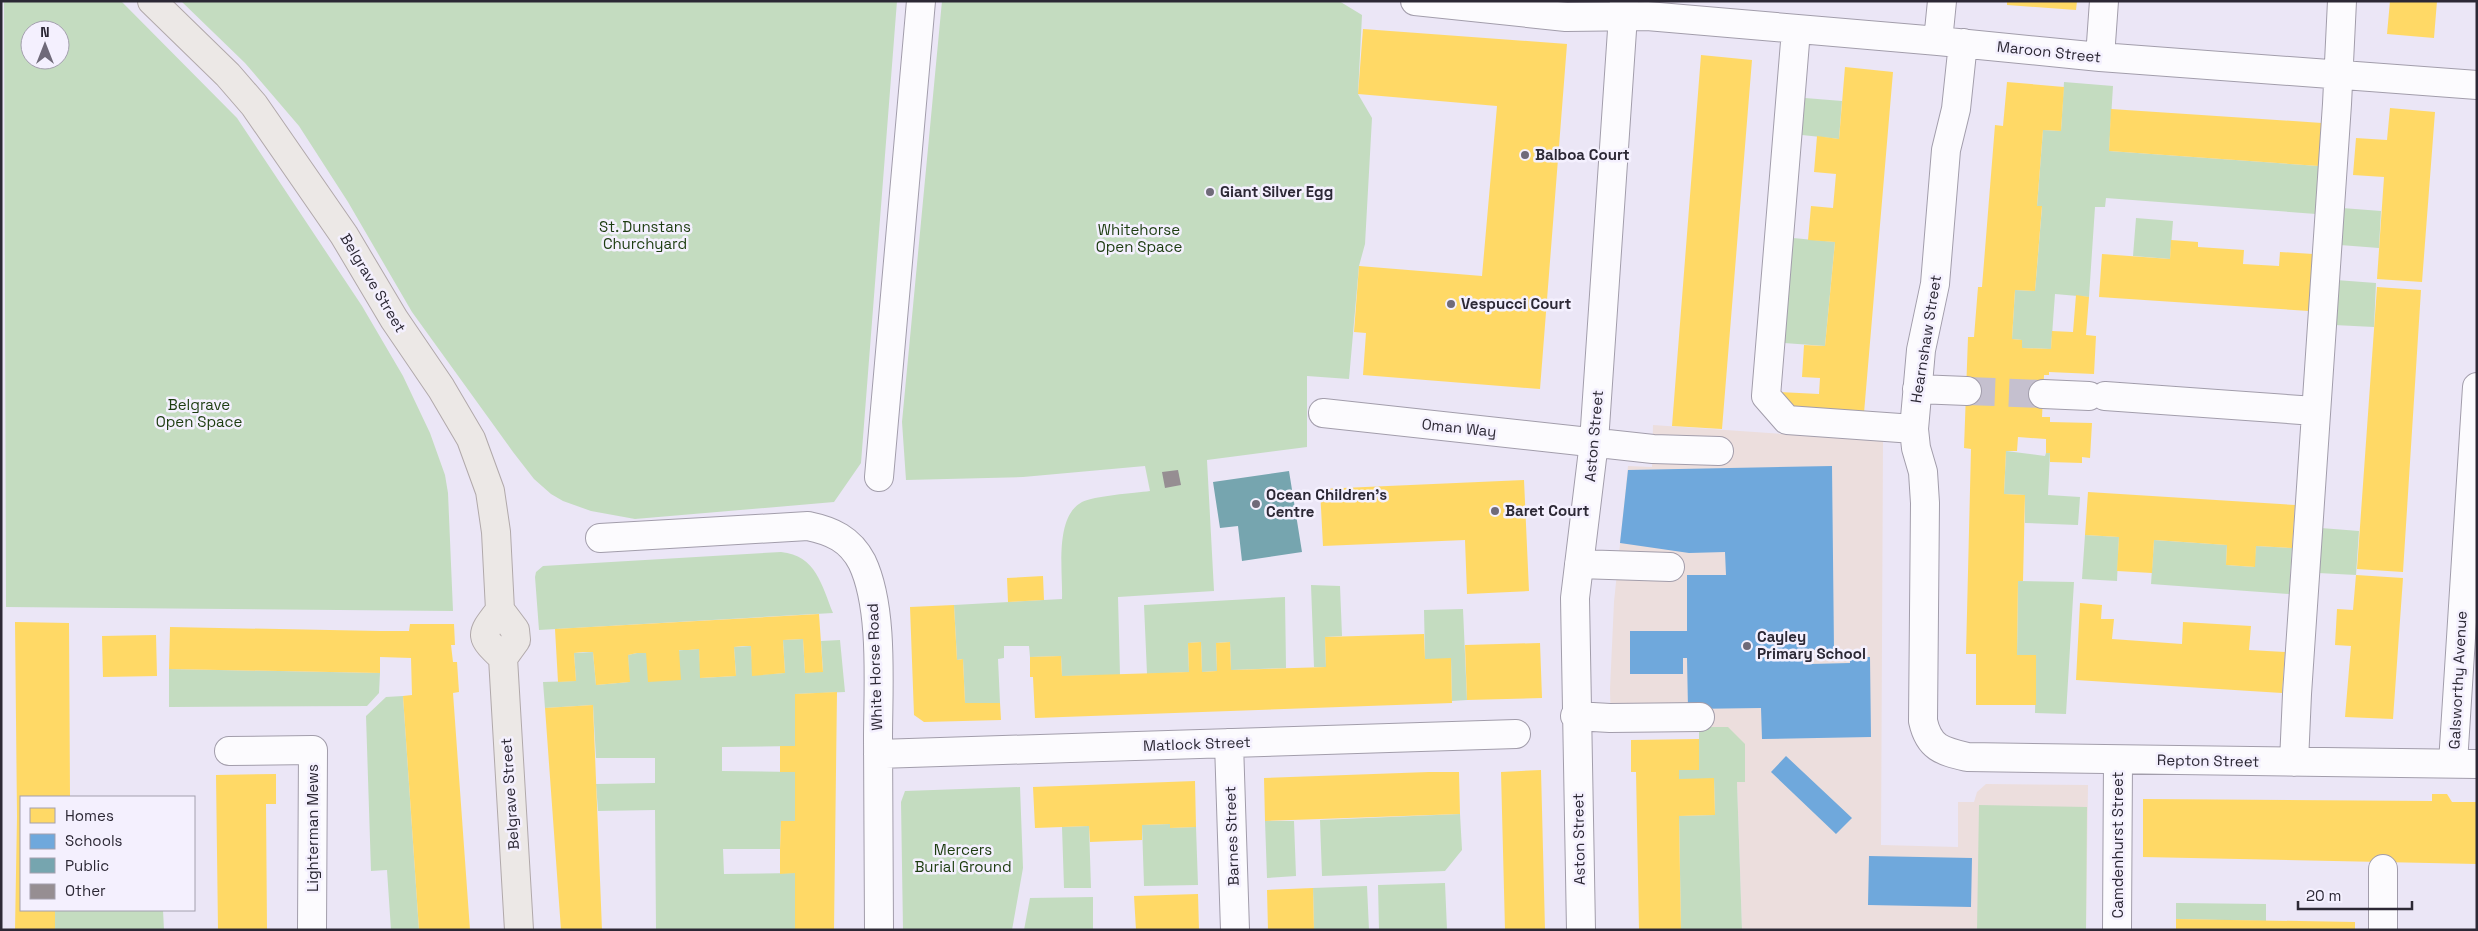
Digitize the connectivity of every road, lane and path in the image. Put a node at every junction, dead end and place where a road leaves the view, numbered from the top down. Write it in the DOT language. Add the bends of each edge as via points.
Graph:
graph roads {
  1 [pos="152,1"];
  2 [pos="921,1"];
  3 [pos="1414,1"];
  4 [pos="1942,1"];
  5 [pos="2104,1"];
  6 [pos="2342,1"];
  7 [pos="1623,9"];
  8 [pos="1796,30"];
  9 [pos="1951,42"];
  10 [pos="2100,57"];
  11 [pos="2338,74"];
  12 [pos="2477,85"];
  13 [pos="2477,387"];
  14 [pos="1917,389"];
  15 [pos="1967,391"];
  16 [pos="2043,394"];
  17 [pos="2315,411"];
  18 [pos="1323,413"];
  19 [pos="1914,429"];
  20 [pos="1594,442"];
  21 [pos="1719,451"];
  22 [pos="879,476"];
  23 [pos="600,538"];
  24 [pos="1578,564"];
  25 [pos="1670,567"];
  26 [pos="1575,716"];
  27 [pos="1700,717"];
  28 [pos="1516,734"];
  29 [pos="1229,743"];
  30 [pos="1941,749"];
  31 [pos="229,751"];
  32 [pos="878,754"];
  33 [pos="2118,760"];
  34 [pos="2294,762"];
  35 [pos="2465,764"];
  36 [pos="2383,869"];
  37 [pos="312,930"];
  38 [pos="519,930"];
  39 [pos="879,930"];
  40 [pos="1235,930"];
  41 [pos="1581,930"];
  42 [pos="2118,930"];
  43 [pos="2383,930"];
  1 -- 38 [label="main road, Belgrave Street" via="254,105 344,235 472,439 490,491 496,532 500,610 515,630 516,640 503,658"];
  2 -- 22 [label="street"];
  3 -- 7 [label="street, Maroon Street" via="1566,17"];
  4 -- 9 [label="street, Hearnshaw Street"];
  5 -- 10 [label="street"];
  6 -- 11 [label="street"];
  7 -- 8 [label="street, Maroon Street" via="1647,16"];
  7 -- 20 [label="street, Aston Street"];
  8 -- 9 [label="street, Maroon Street"];
  8 -- 19 [label="street" via="1766,396 1787,420"];
  9 -- 10 [label="street, Maroon Street"];
  9 -- 14 [label="street, Hearnshaw Street" via="1956,109 1946,150 1935,284"];
  10 -- 11 [label="street, Maroon Street"];
  11 -- 12 [label="street, Maroon Street"];
  11 -- 17 [label="street"];
  13 -- 35 [label="street, Galsworthy Avenue"];
  14 -- 15 [label="street"];
  14 -- 19 [label="street, Hearnshaw Street"];
  16 -- 17 [label="street"];
  17 -- 34 [label="street"];
  18 -- 20 [label="street, Oman Way"];
  19 -- 30 [label="street, Hearnshaw Street" via="1923,472 1925,503 1923,721 1931,742"];
  20 -- 21 [label="street, Oman Way" via="1653,449"];
  20 -- 24 [label="street, Aston Street"];
  23 -- 32 [label="street, White Horse Road" via="808,526 841,536 861,560 871,587 878,676"];
  24 -- 25 [label="street"];
  24 -- 26 [label="street, Aston Street"];
  26 -- 27 [label="street"];
  26 -- 41 [label="street, Aston Street"];
  28 -- 29 [label="street, Matlock Street"];
  29 -- 32 [label="street, Matlock Street"];
  29 -- 40 [label="street, Barnes Street"];
  30 -- 33 [label="street, Repton Street" via="1967,757"];
  31 -- 37 [label="street, Lighterman Mews" via="313,750"];
  32 -- 39 [label="street, White Horse Road"];
  33 -- 34 [label="street, Repton Street"];
  33 -- 42 [label="street, Camdenhurst Street"];
  34 -- 35 [label="street, Repton Street"];
  36 -- 43 [label="street"];
}
